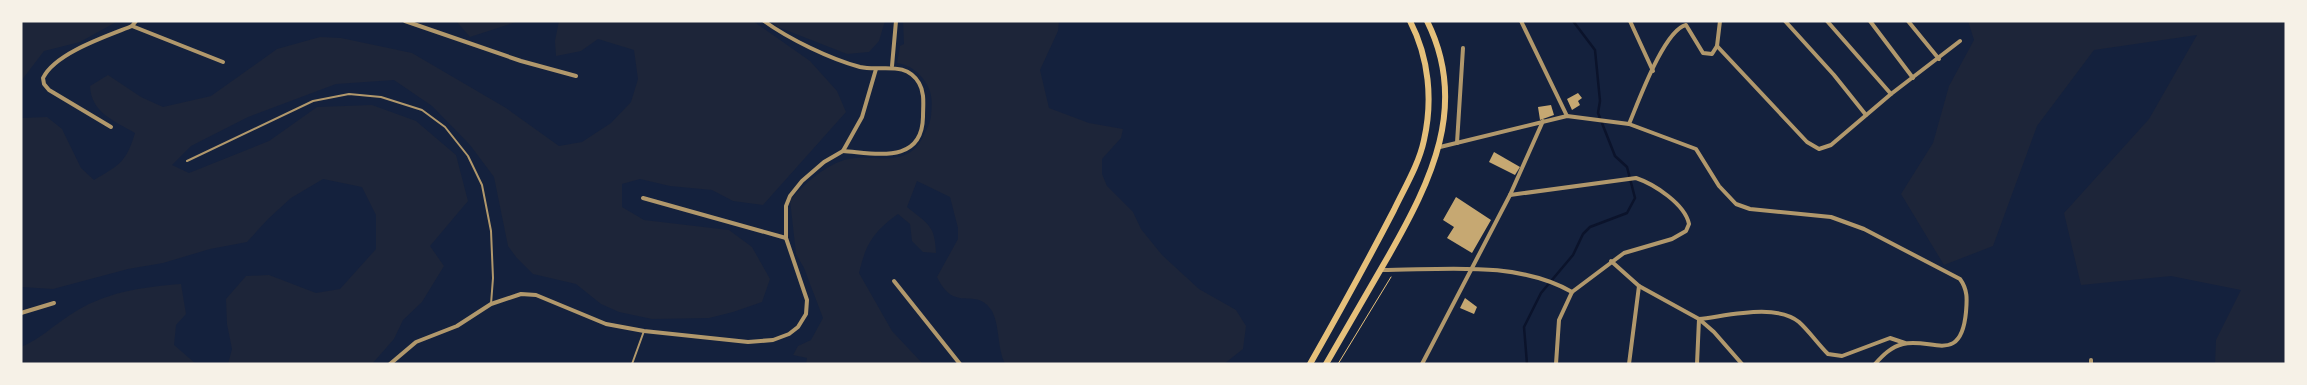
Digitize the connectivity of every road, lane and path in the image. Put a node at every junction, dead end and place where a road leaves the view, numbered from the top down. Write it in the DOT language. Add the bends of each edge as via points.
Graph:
graph roads {
  1 [pos="136,21"];
  2 [pos="405,21"];
  3 [pos="764,21"];
  4 [pos="896,21"];
  5 [pos="1410,21"];
  6 [pos="1427,21"];
  7 [pos="1521,21"];
  8 [pos="1630,21"];
  9 [pos="1720,21"];
  10 [pos="1785,21"];
  11 [pos="1827,21"];
  12 [pos="1870,21"];
  13 [pos="1908,21"];
  14 [pos="132,26"];
  15 [pos="1960,41"];
  16 [pos="1718,46"];
  17 [pos="1463,48"];
  18 [pos="1939,59"];
  19 [pos="223,62"];
  20 [pos="892,66"];
  21 [pos="876,69"];
  22 [pos="1653,71"];
  23 [pos="576,76"];
  24 [pos="1913,78"];
  25 [pos="1891,94"];
  26 [pos="1866,115"];
  27 [pos="1567,116"];
  28 [pos="1543,121"];
  29 [pos="1629,124"];
  30 [pos="111,127"];
  31 [pos="1457,143"];
  32 [pos="1440,147"];
  33 [pos="843,151"];
  34 [pos="187,161"];
  35 [pos="1510,195"];
  36 [pos="643,198"];
  37 [pos="786,238"];
  38 [pos="1611,261"];
  39 [pos="1381,270"];
  40 [pos="1396,270"];
  41 [pos="1470,270"];
  42 [pos="894,281"];
  43 [pos="1639,286"];
  44 [pos="1572,292"];
  45 [pos="54,303"];
  46 [pos="491,304"];
  47 [pos="21,313"];
  48 [pos="1699,319"];
  49 [pos="644,331"];
  50 [pos="1905,343"];
  51 [pos="390,364"];
  52 [pos="632,364"];
  53 [pos="960,364"];
  54 [pos="1310,364"];
  55 [pos="1326,364"];
  56 [pos="1338,364"];
  57 [pos="1422,364"];
  58 [pos="1556,364"];
  59 [pos="1629,364"];
  60 [pos="1697,364"];
  61 [pos="1742,364"];
  62 [pos="1875,364"];
  1 -- 14 [label="street"];
  2 -- 23 [label="street" via="521,61"];
  3 -- 21 [label="street" via="842,61"];
  4 -- 20 [label="street"];
  5 -- 54 [label="highway" via="1422,50 1428,80 1429,110 1424,141 1415,167 1372,253"];
  6 -- 32 [label="highway" via="1438,46 1444,78 1446,105"];
  7 -- 27 [label="street"];
  8 -- 22 [label="street"];
  9 -- 16 [label="street"];
  10 -- 26 [label="street"];
  11 -- 25 [label="street"];
  12 -- 24 [label="street"];
  13 -- 18 [label="street"];
  14 -- 19 [label="street"];
  14 -- 30 [label="street" via="95,41 53,65 43,78 49,90"];
  15 -- 18 [label="street"];
  16 -- 22 [label="street" via="1712,54 1702,53 1689,28 1682,26 1671,36"];
  16 -- 26 [label="street" via="1813,147 1819,149 1831,145"];
  17 -- 31 [label="street"];
  18 -- 24 [label="street"];
  20 -- 21 [label="street"];
  20 -- 33 [label="street" via="910,74 919,82 924,94 919,135 900,153"];
  21 -- 33 [label="street" via="862,117"];
  22 -- 29 [label="street"];
  24 -- 25 [label="street"];
  25 -- 26 [label="street"];
  27 -- 28 [label="street"];
  27 -- 29 [label="street"];
  28 -- 31 [label="street"];
  28 -- 35 [label="street"];
  29 -- 50 [label="street" via="1696,149 1719,186 1736,204 1750,209 1831,217 1864,228 1924,262 1954,274 1965,285 1967,298 1965,324 1958,338 1939,347"];
  31 -- 32 [label="street"];
  32 -- 39 [label="highway" via="1427,183"];
  33 -- 37 [label="street" via="824,162 790,196 786,206"];
  34 -- 46 [label="lane" via="313,101 349,94 381,97 422,110 445,128 468,156 482,184 491,231"];
  35 -- 38 [label="street" via="1636,178 1678,205 1688,217 1689,224 1680,236 1633,249"];
  35 -- 41 [label="street"];
  36 -- 37 [label="street"];
  37 -- 49 [label="street" via="807,300 806,314 789,334 773,340 748,342"];
  38 -- 43 [label="street"];
  38 -- 44 [label="street"];
  39 -- 40 [label="street"];
  39 -- 55 [label="highway"];
  40 -- 41 [label="street"];
  40 -- 56 [label="path"];
  41 -- 44 [label="street" via="1543,278"];
  41 -- 57 [label="street"];
  42 -- 53 [label="street"];
  43 -- 48 [label="street"];
  43 -- 59 [label="street"];
  44 -- 58 [label="street" via="1559,320"];
  45 -- 47 [label="street"];
  46 -- 49 [label="street" via="521,294 536,295 606,324"];
  46 -- 51 [label="street" via="457,326 416,342"];
  48 -- 50 [label="street" via="1772,312 1787,315 1834,356 1890,338"];
  48 -- 60 [label="street"];
  48 -- 61 [label="street"];
  49 -- 52 [label="lane"];
  50 -- 62 [label="street" via="1895,346"];
}
